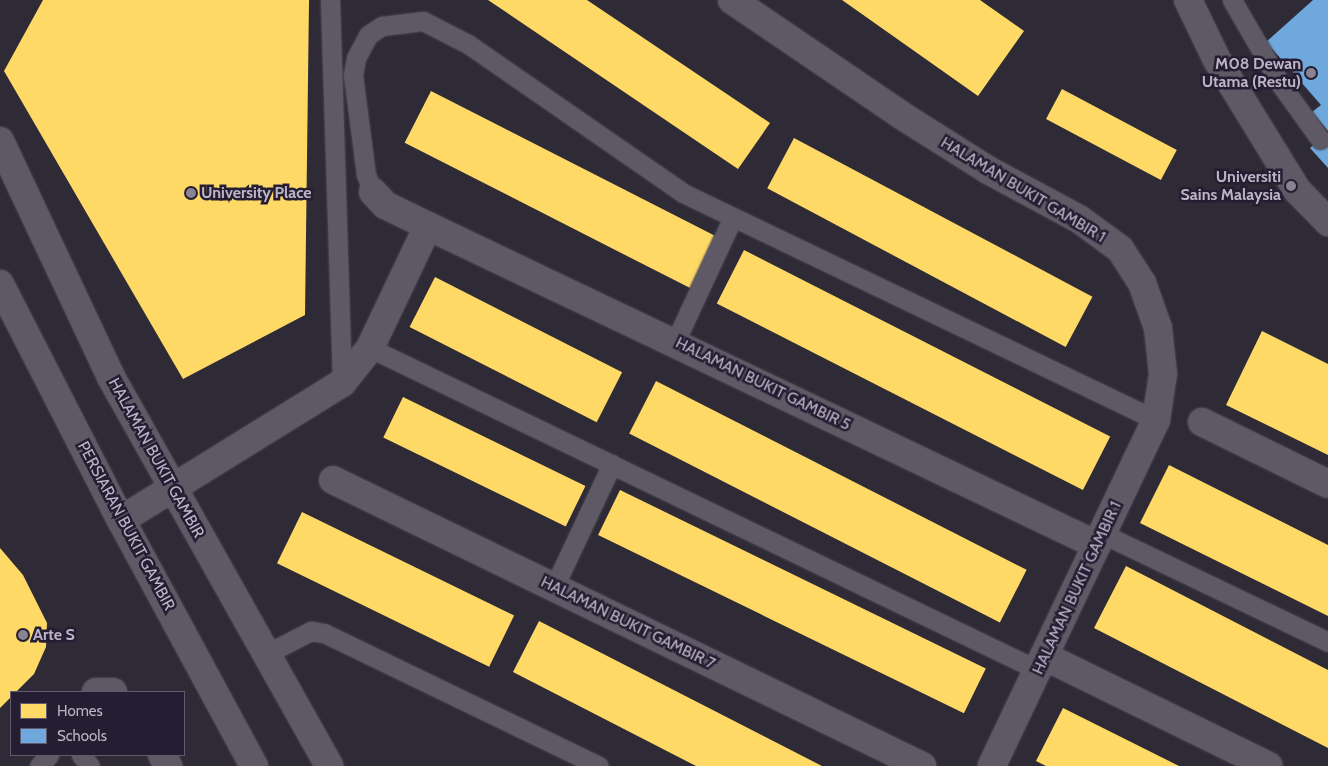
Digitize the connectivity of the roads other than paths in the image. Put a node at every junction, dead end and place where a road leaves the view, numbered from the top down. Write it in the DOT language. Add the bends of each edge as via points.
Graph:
graph roads {
  1 [pos="330,0"];
  2 [pos="732,0"];
  3 [pos="1188,0"];
  4 [pos="1232,0"];
  5 [pos="1320,139"];
  6 [pos="0,140"];
  7 [pos="373,192"];
  8 [pos="732,219"];
  9 [pos="1328,222"];
  10 [pos="428,226"];
  11 [pos="0,284"];
  12 [pos="675,342"];
  13 [pos="370,348"];
  14 [pos="342,384"];
  15 [pos="1156,420"];
  16 [pos="1202,422"];
  17 [pos="612,464"];
  18 [pos="333,480"];
  19 [pos="1328,484"];
  20 [pos="173,488"];
  21 [pos="121,520"];
  22 [pos="1100,539"];
  23 [pos="554,587"];
  24 [pos="1328,642"];
  25 [pos="266,654"];
  26 [pos="1041,663"];
  27 [pos="48,756"];
  28 [pos="82,756"];
  29 [pos="39,766"];
  30 [pos="90,766"];
  31 [pos="254,766"];
  32 [pos="329,766"];
  33 [pos="599,766"];
  34 [pos="922,766"];
  35 [pos="992,766"];
  36 [pos="1269,766"];
  1 -- 14 [label="lane"];
  2 -- 15 [label="street, HALAMAN BUKIT GAMBIR 1" via="901,115 988,170 1079,220 1120,249 1142,283 1158,328 1163,374"];
  3 -- 9 [label="street" via="1217,60 1297,190"];
  4 -- 5 [label="lane" via="1281,85"];
  6 -- 20 [label="street, HALAMAN BUKIT GAMBIR" via="111,377"];
  7 -- 8 [label="lane" via="366,175 353,75 356,58 368,36 382,26 423,21 468,44 683,193"];
  7 -- 10 [label="street, HALAMAN BUKIT GAMBIR 5" via="385,205"];
  8 -- 12 [label="lane"];
  8 -- 15 [label="lane"];
  10 -- 12 [label="street, HALAMAN BUKIT GAMBIR 5"];
  10 -- 13 [label="street"];
  11 -- 21 [label="street, PERSIARAN BUKIT GAMBIR"];
  12 -- 22 [label="street, HALAMAN BUKIT GAMBIR 5"];
  13 -- 14 [label="street"];
  13 -- 17 [label="lane"];
  14 -- 20 [label="street"];
  15 -- 22 [label="street, HALAMAN BUKIT GAMBIR 1"];
  16 -- 19 [label="street"];
  17 -- 23 [label="lane"];
  17 -- 26 [label="lane"];
  18 -- 23 [label="street, HALAMAN BUKIT GAMBIR 7"];
  20 -- 21 [label="street"];
  20 -- 25 [label="street, HALAMAN BUKIT GAMBIR"];
  21 -- 31 [label="street, PERSIARAN BUKIT GAMBIR"];
  22 -- 24 [label="lane"];
  22 -- 26 [label="street, HALAMAN BUKIT GAMBIR 1"];
  23 -- 34 [label="street, HALAMAN BUKIT GAMBIR 7"];
  25 -- 32 [label="street, HALAMAN BUKIT GAMBIR"];
  25 -- 33 [label="lane" via="310,631 324,633"];
  26 -- 35 [label="street, HALAMAN BUKIT GAMBIR 1"];
  26 -- 36 [label="street"];
  27 -- 29 [label="lane"];
  28 -- 30 [label="lane"];
}
